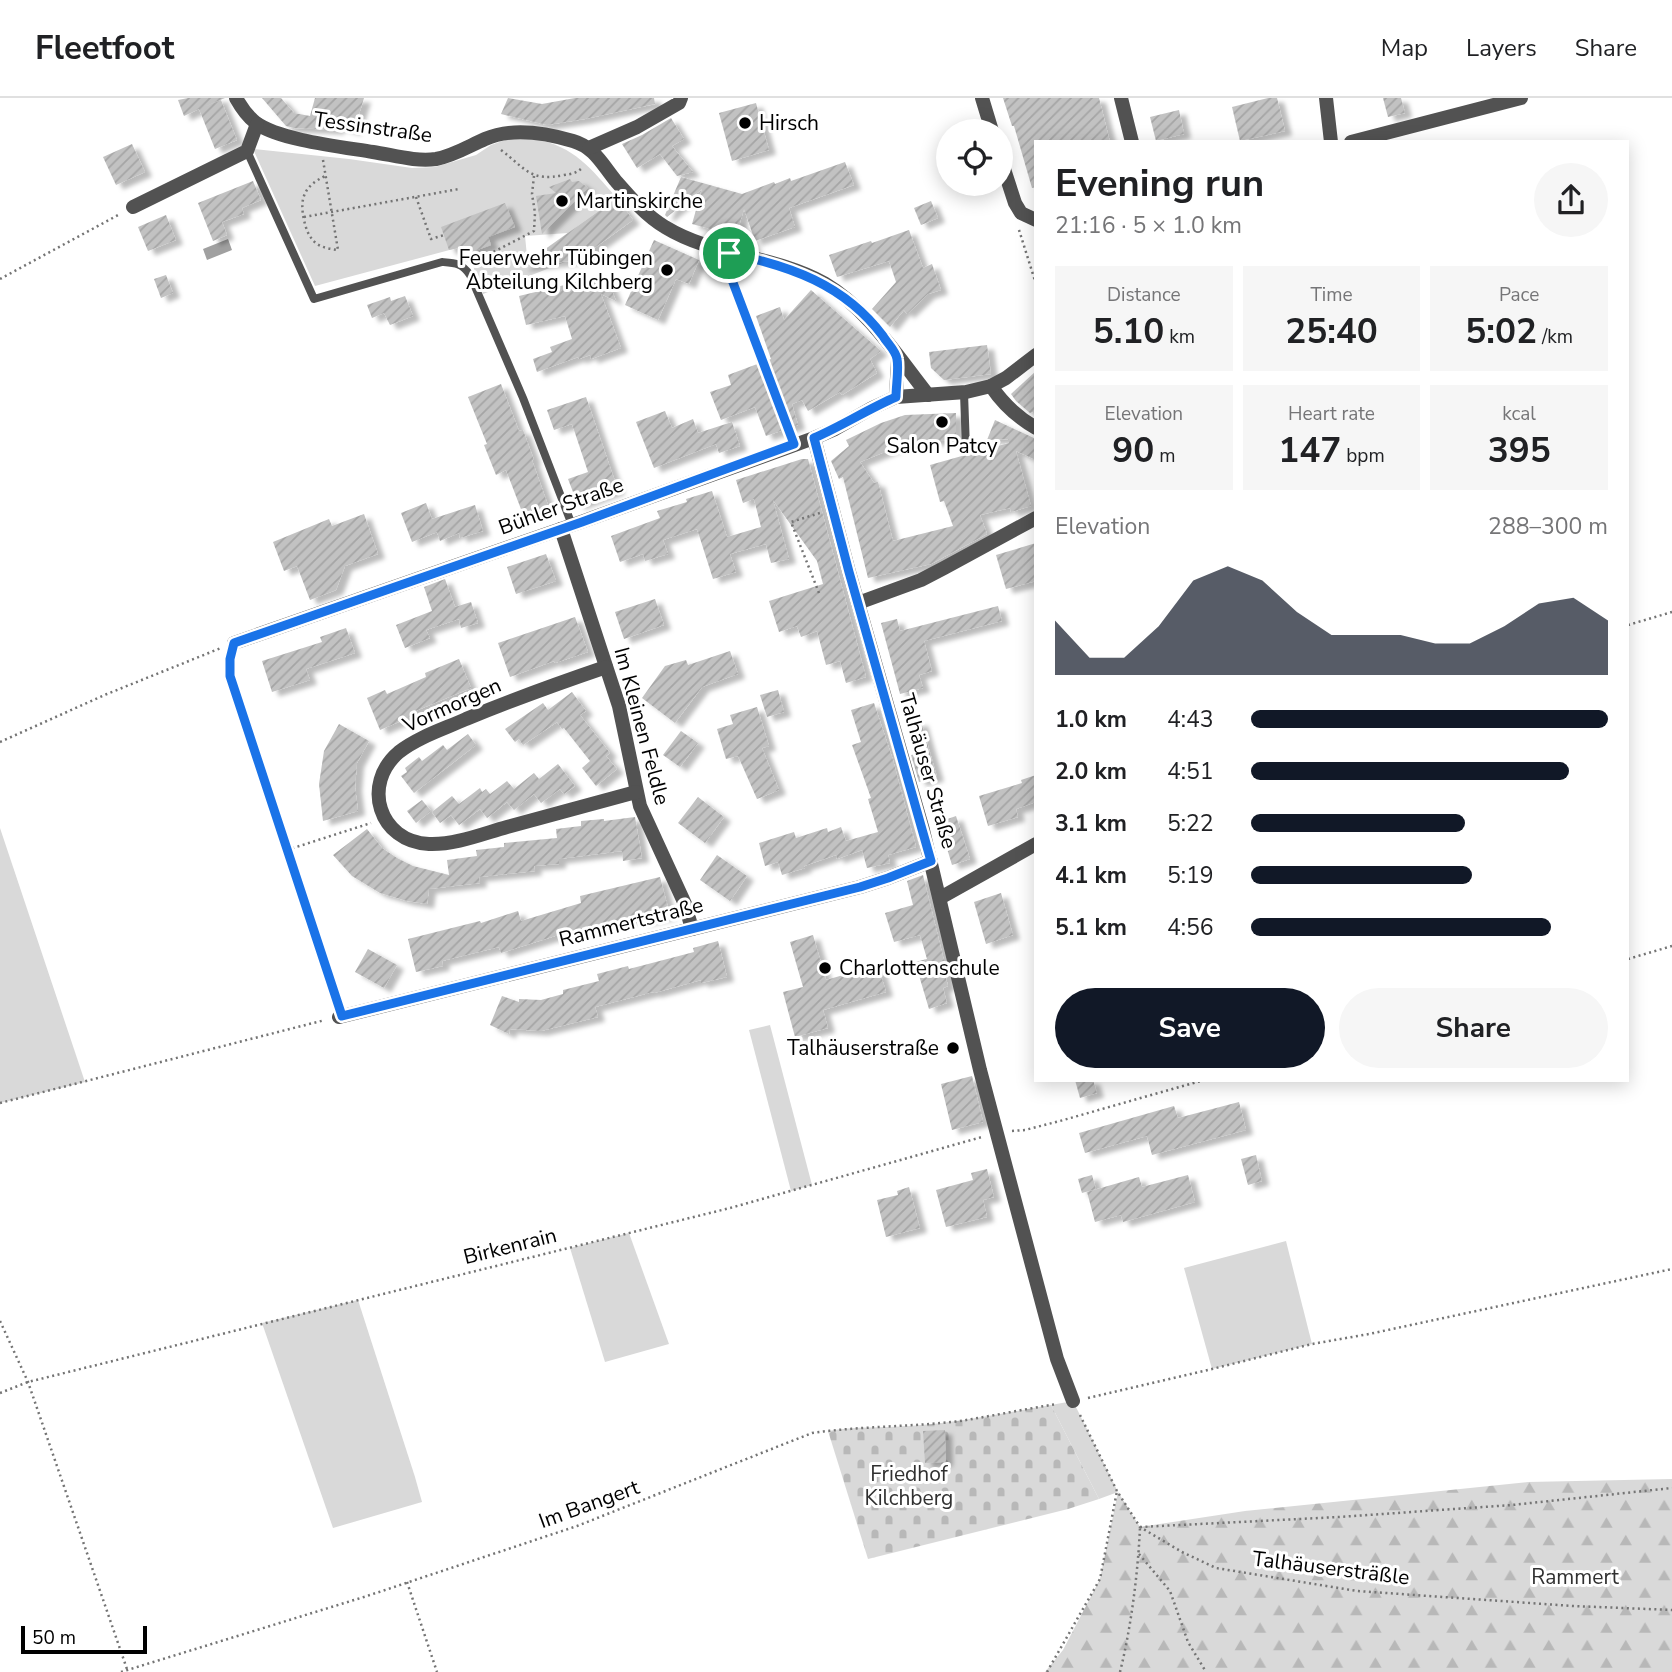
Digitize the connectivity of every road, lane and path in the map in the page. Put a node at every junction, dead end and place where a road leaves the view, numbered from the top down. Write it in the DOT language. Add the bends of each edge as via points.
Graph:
graph roads {
  1 [pos="236,98"];
  2 [pos="681,98"];
  3 [pos="982,98"];
  4 [pos="1121,98"];
  5 [pos="1325,98"];
  6 [pos="1521,98"];
  7 [pos="988,119"];
  8 [pos="257,124"];
  9 [pos="1132,140"];
  10 [pos="1331,140"];
  11 [pos="1359,140"];
  12 [pos="322,143"];
  13 [pos="499,148"];
  14 [pos="590,148"];
  15 [pos="247,151"];
  16 [pos="582,168"];
  17 [pos="326,176"];
  18 [pos="534,176"];
  19 [pos="459,189"];
  20 [pos="1013,196"];
  21 [pos="416,197"];
  22 [pos="133,207"];
  23 [pos="332,212"];
  24 [pos="1021,213"];
  25 [pos="303,218"];
  26 [pos="1034,219"];
  27 [pos="444,235"];
  28 [pos="729,253"];
  29 [pos="464,267"];
  30 [pos="0,279"];
  31 [pos="1034,279"];
  32 [pos="898,357"];
  33 [pos="1034,357"];
  34 [pos="991,386"];
  35 [pos="964,393"];
  36 [pos="928,395"];
  37 [pos="896,397"];
  38 [pos="1034,427"];
  39 [pos="814,438"];
  40 [pos="794,444"];
  41 [pos="966,449"];
  42 [pos="833,509"];
  43 [pos="1034,519"];
  44 [pos="566,527"];
  45 [pos="819,593"];
  46 [pos="858,603"];
  47 [pos="1672,612"];
  48 [pos="1629,625"];
  49 [pos="234,643"];
  50 [pos="606,667"];
  51 [pos="0,743"];
  52 [pos="636,792"];
  53 [pos="385,818"];
  54 [pos="1034,845"];
  55 [pos="287,850"];
  56 [pos="931,861"];
  57 [pos="940,898"];
  58 [pos="692,929"];
  59 [pos="1672,946"];
  60 [pos="1629,959"];
  61 [pos="340,1016"];
  62 [pos="1197,1082"];
  63 [pos="0,1103"];
  64 [pos="998,1133"];
  65 [pos="1672,1269"];
  66 [pos="0,1321"];
  67 [pos="28,1382"];
  68 [pos="0,1394"];
  69 [pos="1073,1401"];
  70 [pos="1672,1488"];
  71 [pos="1117,1491"];
  72 [pos="1140,1527"];
  73 [pos="1139,1554"];
  74 [pos="407,1582"];
  75 [pos="1672,1610"];
  76 [pos="128,1671"];
  77 [pos="121,1672"];
  78 [pos="437,1672"];
  79 [pos="1047,1672"];
  80 [pos="1120,1672"];
  81 [pos="1206,1672"];
  1 -- 8 [label="street"];
  2 -- 14 [label="street" via="637,127"];
  3 -- 7 [label="street"];
  4 -- 9 [label="street"];
  5 -- 10 [label="street"];
  6 -- 11 [label="street"];
  8 -- 12 [label="street, Tessinstraße"];
  8 -- 15 [label="street"];
  12 -- 14 [label="street, Tessinstraße" via="435,159 509,132 530,132"];
  12 -- 17 [label="path"];
  13 -- 18 [label="path"];
  14 -- 28 [label="street" via="662,226"];
  15 -- 22 [label="street"];
  15 -- 29 [label="lane" via="314,299 442,262"];
  16 -- 18 [label="path" via="548,178"];
  17 -- 23 [label="path"];
  17 -- 25 [label="path" via="308,188"];
  18 -- 29 [label="path" via="534,231"];
  19 -- 21 [label="path"];
  20 -- 24 [label="street"];
  21 -- 23 [label="path"];
  21 -- 27 [label="path" via="431,239"];
  22 -- 30 [label="path"];
  23 -- 25 [label="path"];
  23 -- 25 [label="path" via="338,250 317,244"];
  24 -- 26 [label="street"];
  24 -- 31 [label="path" via="1018,229"];
  28 -- 32 [label="street" via="823,283 875,326"];
  28 -- 40 [label="path" via="729,272"];
  29 -- 44 [label="lane" via="515,378"];
  32 -- 36 [label="street"];
  32 -- 37 [label="street"];
  33 -- 34 [label="street"];
  34 -- 35 [label="street"];
  34 -- 38 [label="street" via="1014,415"];
  35 -- 36 [label="street"];
  35 -- 41 [label="lane"];
  36 -- 37 [label="street"];
  37 -- 39 [label="street, Bühler Straße"];
  39 -- 40 [label="street, Bühler Straße"];
  39 -- 42 [label="street, Talhäuser Straße"];
  40 -- 44 [label="street, Bühler Straße"];
  42 -- 45 [label="path" via="791,522"];
  42 -- 46 [label="street, Talhäuser Straße"];
  43 -- 46 [label="street" via="920,580"];
  44 -- 49 [label="street, Bühler Straße"];
  44 -- 50 [label="street, Im Kleinen Feldle"];
  46 -- 56 [label="street, Talhäuser Straße"];
  47 -- 48 [label="path"];
  49 -- 51 [label="path"];
  49 -- 55 [label="path" via="230,676"];
  50 -- 52 [label="street, Im Kleinen Feldle"];
  50 -- 53 [label="street, Vormorgen" via="435,732 400,751 378,785"];
  52 -- 53 [label="street" via="433,844 398,835"];
  52 -- 58 [label="street, Im Kleinen Feldle"];
  53 -- 55 [label="path"];
  54 -- 57 [label="street"];
  55 -- 61 [label="path"];
  56 -- 57 [label="street, Talhäuser Straße"];
  56 -- 58 [label="street, Rammertstraße" via="860,887"];
  57 -- 64 [label="street, Talhäuser Straße"];
  58 -- 61 [label="street, Rammertstraße"];
  59 -- 60 [label="path"];
  61 -- 63 [label="path"];
  62 -- 64 [label="path, Birkenrain" via="1025,1130"];
  64 -- 67 [label="path, Birkenrain" via="730,1208"];
  64 -- 69 [label="street, Talhäuser Straße" via="1057,1359"];
  65 -- 69 [label="path, Im Bangert" via="1312,1344"];
  66 -- 67 [label="path"];
  67 -- 68 [label="path, Birkenrain"];
  67 -- 76 [label="path"];
  69 -- 71 [label="path, Talhäusersträßle"];
  69 -- 74 [label="path, Im Bangert" via="961,1421 813,1433 608,1515"];
  70 -- 72 [label="path" via="1512,1505"];
  71 -- 72 [label="path, Talhäusersträßle"];
  71 -- 79 [label="path" via="1100,1579"];
  72 -- 73 [label="path"];
  72 -- 75 [label="path, Talhäusersträßle" via="1216,1567 1357,1591"];
  73 -- 80 [label="path"];
  73 -- 81 [label="path" via="1170,1591 1188,1642"];
  74 -- 76 [label="path, Im Bangert"];
  74 -- 78 [label="path"];
  76 -- 77 [label="path, Im Bangert"];
}
